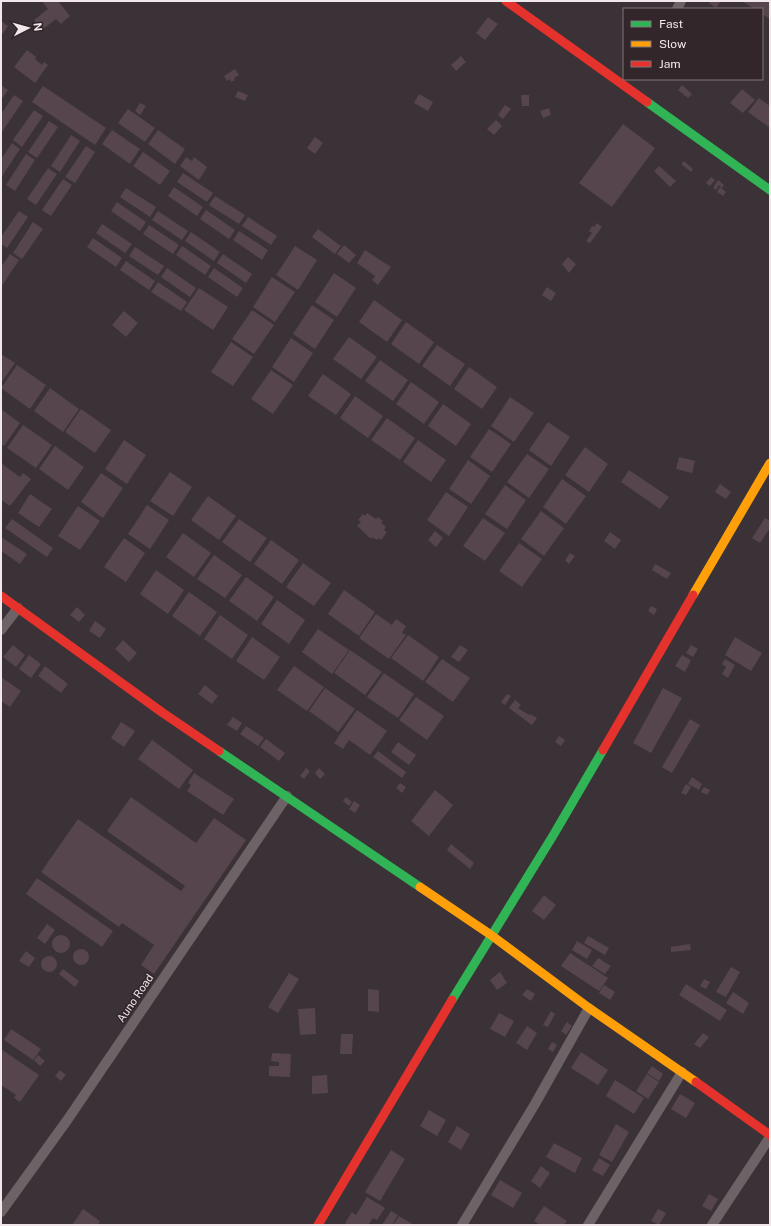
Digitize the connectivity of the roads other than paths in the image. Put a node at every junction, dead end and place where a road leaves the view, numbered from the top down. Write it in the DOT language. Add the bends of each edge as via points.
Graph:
graph roads {
  1 [pos="506,1"];
  2 [pos="623,80"];
  3 [pos="628,83"];
  4 [pos="770,190"];
  5 [pos="770,463"];
  6 [pos="1,596"];
  7 [pos="18,608"];
  8 [pos="1,630"];
  9 [pos="287,796"];
  10 [pos="491,935"];
  11 [pos="589,1008"];
  12 [pos="682,1072"];
  13 [pos="770,1136"];
  14 [pos="1,1212"];
  15 [pos="318,1225"];
  16 [pos="462,1225"];
  17 [pos="588,1225"];
  18 [pos="712,1225"];
  1 -- 2 [label="street"];
  3 -- 4 [label="street"];
  5 -- 10 [label="street" via="554,834"];
  6 -- 7 [label="street"];
  7 -- 8 [label="street"];
  7 -- 9 [label="street" via="163,713"];
  9 -- 10 [label="street"];
  9 -- 14 [label="street, Auno Road" via="68,1119"];
  10 -- 11 [label="street"];
  10 -- 15 [label="street"];
  11 -- 12 [label="street"];
  11 -- 16 [label="street"];
  12 -- 13 [label="street"];
  12 -- 17 [label="street"];
  13 -- 18 [label="street"];
}
